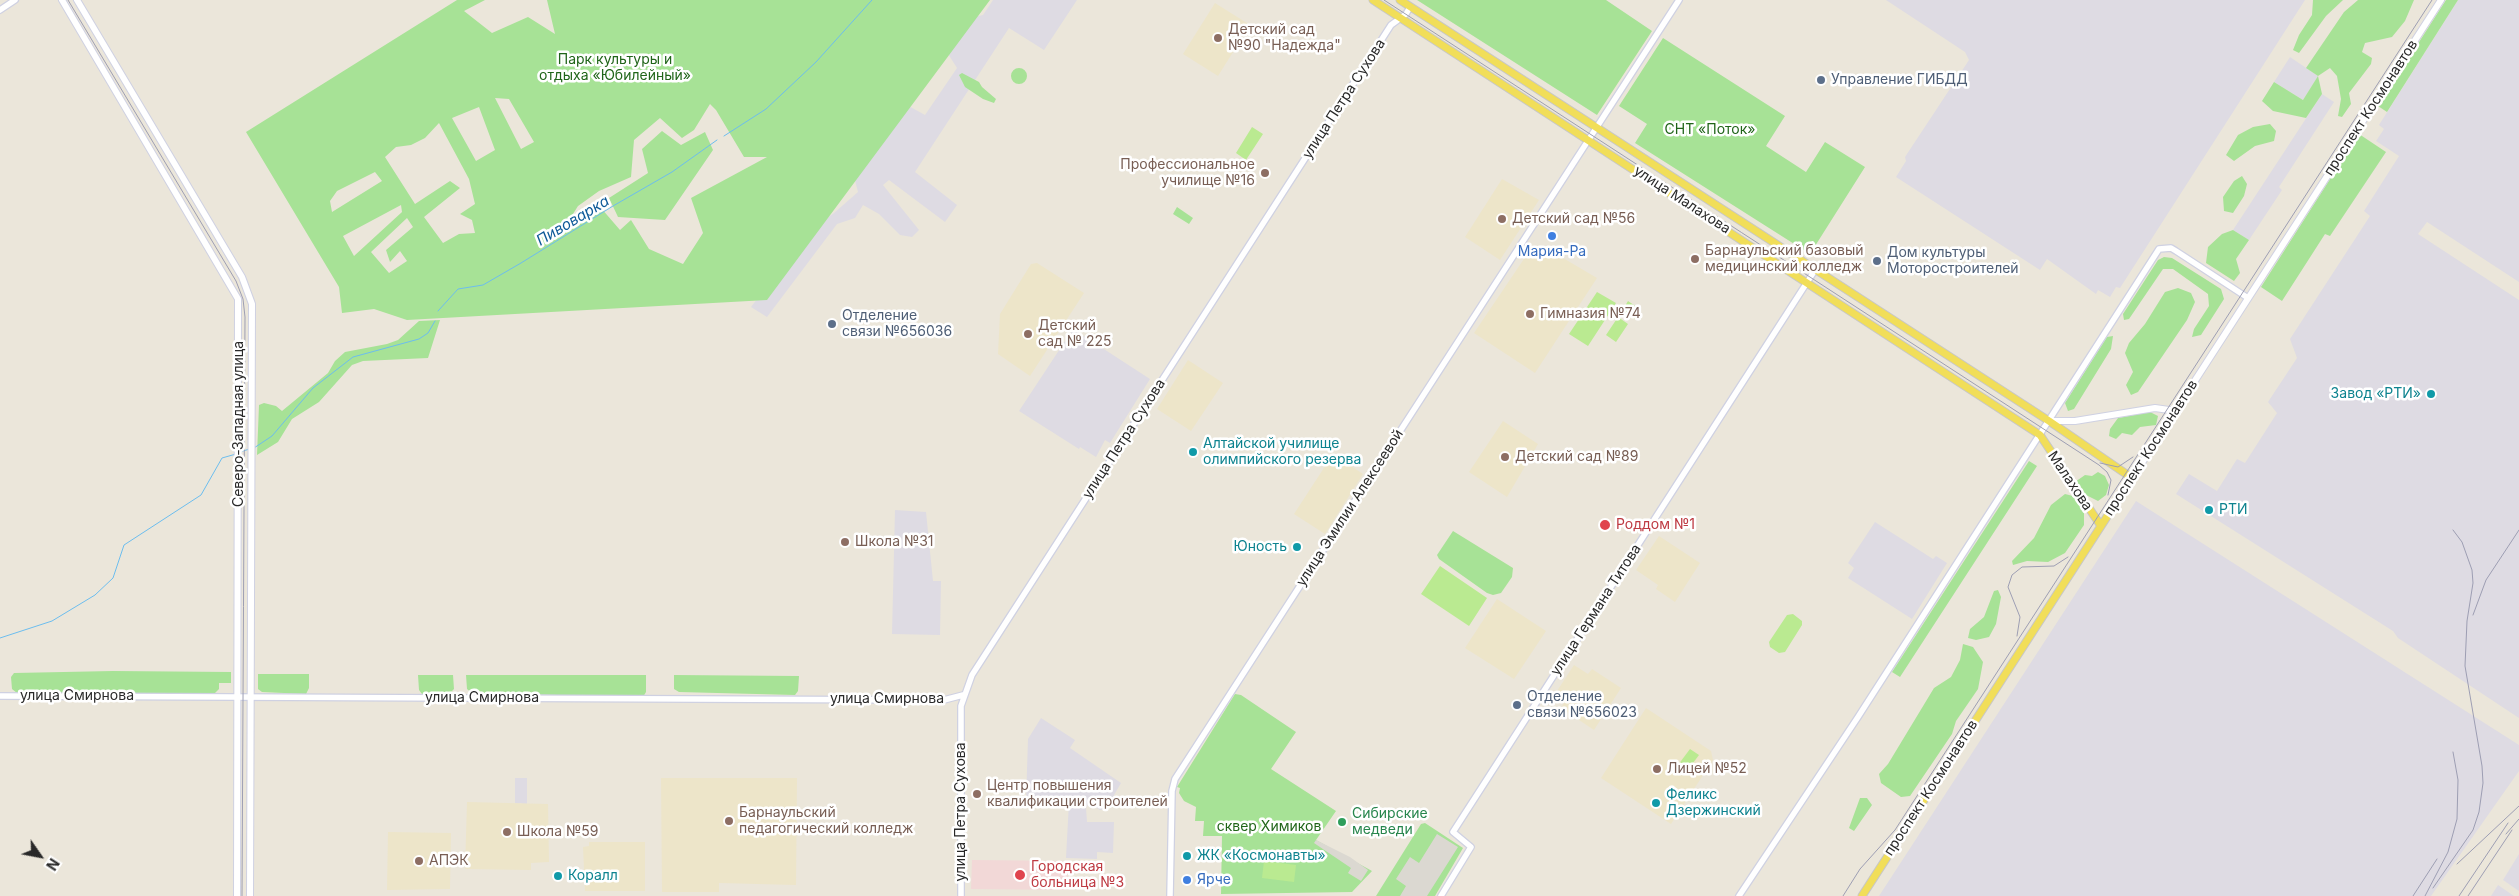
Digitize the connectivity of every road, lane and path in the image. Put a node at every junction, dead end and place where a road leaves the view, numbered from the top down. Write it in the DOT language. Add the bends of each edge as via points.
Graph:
graph roads {
  1 [pos="15,0"];
  2 [pos="62,0"];
  3 [pos="77,0"];
  4 [pos="1373,0"];
  5 [pos="1400,0"];
  6 [pos="1679,0"];
  7 [pos="2441,0"];
  8 [pos="1410,7"];
  9 [pos="0,10"];
  10 [pos="1401,18"];
  11 [pos="1597,128"];
  12 [pos="1590,140"];
  13 [pos="1816,270"];
  14 [pos="1808,282"];
  15 [pos="2248,298"];
  16 [pos="2176,411"];
  17 [pos="2049,421"];
  18 [pos="2040,435"];
  19 [pos="2132,478"];
  20 [pos="2101,526"];
  21 [pos="963,695"];
  22 [pos="0,696"];
  23 [pos="251,697"];
  24 [pos="238,698"];
  25 [pos="237,896"];
  26 [pos="250,896"];
  27 [pos="960,896"];
  28 [pos="1170,896"];
  29 [pos="1441,896"];
  30 [pos="1739,896"];
  31 [pos="1862,896"];
  1 -- 9 [label="street"];
  2 -- 24 [label="main road, Северо-Западная улица" via="236,291 240,308"];
  3 -- 23 [label="main road, Северо-Западная улица" via="246,285 252,315"];
  4 -- 10 [label="main road, улица Малахова"];
  5 -- 8 [label="main road, улица Малахова"];
  6 -- 11 [label="street"];
  7 -- 15 [label="main road, проспект Космонавтов"];
  8 -- 10 [label="street, улица Петра Сухова"];
  8 -- 11 [label="main road, улица Малахова"];
  10 -- 12 [label="main road, улица Малахова"];
  10 -- 21 [label="street, улица Петра Сухова" via="1393,23 1383,38 983,656"];
  11 -- 12 [label="street, улица Эмилии Алексеевой"];
  11 -- 13 [label="main road, улица Малахова"];
  12 -- 14 [label="main road, улица Малахова"];
  12 -- 28 [label="street, улица Эмилии Алексеевой" via="1175,779"];
  13 -- 14 [label="street, улица Германа Титова"];
  13 -- 17 [label="main road, улица Малахова"];
  14 -- 18 [label="main road, улица Малахова"];
  14 -- 29 [label="street, улица Германа Титова" via="1453,832 1471,847"];
  15 -- 16 [label="main road, проспект Космонавтов"];
  15 -- 17 [label="street" via="2171,248 2159,249"];
  16 -- 17 [label="main road" via="2156,408 2074,421"];
  16 -- 19 [label="main road, проспект Космонавтов"];
  17 -- 18 [label="street"];
  17 -- 19 [label="main road, Малахова"];
  18 -- 20 [label="main road, Малахова"];
  18 -- 30 [label="street"];
  19 -- 20 [label="main road, проспект Космонавтов"];
  20 -- 31 [label="main road, проспект Космонавтов"];
  21 -- 23 [label="street, улица Смирнова" via="944,700"];
  21 -- 27 [label="street, улица Петра Сухова" via="960,711"];
  22 -- 24 [label="street, улица Смирнова"];
  23 -- 24 [label="street, улица Смирнова"];
  23 -- 26 [label="main road, Северо-Западная улица"];
  24 -- 25 [label="main road, Северо-Западная улица"];
}
